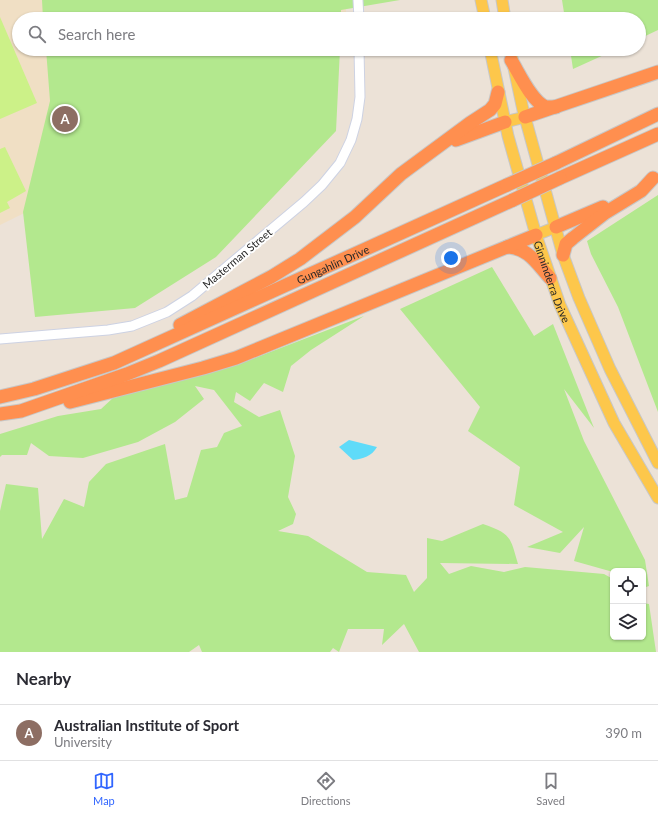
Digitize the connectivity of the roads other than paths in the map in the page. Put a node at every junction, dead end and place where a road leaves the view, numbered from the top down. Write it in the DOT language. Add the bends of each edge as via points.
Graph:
graph roads {
  1 [pos="358,0"];
  2 [pos="481,0"];
  3 [pos="502,0"];
  4 [pos="359,12"];
  5 [pos="484,12"];
  6 [pos="504,12"];
  7 [pos="359,56"];
  8 [pos="491,56"];
  9 [pos="511,56"];
  10 [pos="511,56"];
  11 [pos="658,72"];
  12 [pos="498,92"];
  13 [pos="556,107"];
  14 [pos="658,114"];
  15 [pos="525,117"];
  16 [pos="505,122"];
  17 [pos="658,134"];
  18 [pos="432,151"];
  19 [pos="655,177"];
  20 [pos="556,227"];
  21 [pos="536,235"];
  22 [pos="507,247"];
  23 [pos="563,255"];
  24 [pos="550,278"];
  25 [pos="0,338"];
  26 [pos="68,378"];
  27 [pos="0,397"];
  28 [pos="21,411"];
  29 [pos="0,414"];
  30 [pos="658,462"];
  31 [pos="658,498"];
  1 -- 4 [label="street"];
  2 -- 5 [label="main road"];
  3 -- 6 [label="main road"];
  7 -- 25 [label="street, Masterman Street" via="360,97 357,120 340,163 304,202 192,296 167,312 132,326"];
  8 -- 12 [label="main road, Ginninderra Drive"];
  9 -- 13 [label="highway" via="526,87 539,102"];
  10 -- 15 [label="main road, Ginninderra Drive"];
  11 -- 13 [label="highway"];
  12 -- 16 [label="main road, Ginninderra Drive"];
  12 -- 18 [label="highway" via="495,104 490,110"];
  13 -- 15 [label="highway"];
  14 -- 26 [label="highway, Gungahlin Drive, bridge" via="152,347"];
  15 -- 16 [label="main road"];
  15 -- 20 [label="main road, Ginninderra Drive"];
  16 -- 18 [label="highway"];
  16 -- 21 [label="main road, Ginninderra Drive"];
  17 -- 28 [label="highway, Gungahlin Drive, bridge" via="166,358"];
  18 -- 26 [label="highway" via="401,174 350,221 288,266 240,294 148,341"];
  19 -- 20 [label="highway" via="598,210"];
  19 -- 23 [label="highway" via="641,191 605,213 573,238 566,244"];
  20 -- 21 [label="main road"];
  20 -- 23 [label="main road, Ginninderra Drive"];
  21 -- 22 [label="highway"];
  21 -- 24 [label="main road, Ginninderra Drive"];
  22 -- 24 [label="highway" via="519,247 526,251"];
  22 -- 28 [label="highway" via="236,358 57,406"];
  23 -- 30 [label="main road, Ginninderra Drive" via="610,369"];
  24 -- 31 [label="main road, Ginninderra Drive" via="603,400"];
  26 -- 27 [label="highway, Gungahlin Drive"];
  28 -- 29 [label="highway, Gungahlin Drive"];
}
